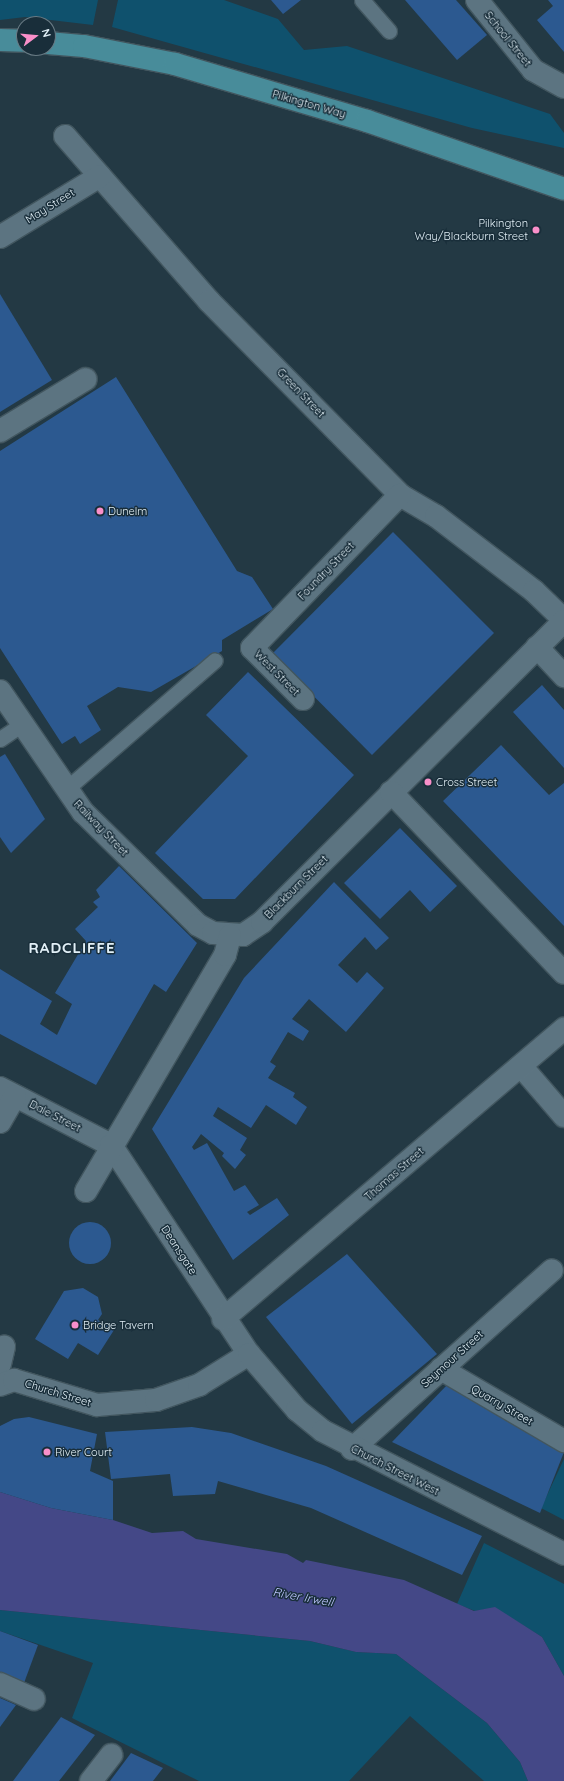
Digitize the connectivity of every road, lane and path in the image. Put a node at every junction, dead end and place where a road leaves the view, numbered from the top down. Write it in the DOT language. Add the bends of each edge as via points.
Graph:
graph roads {
  1 [pos="362,0"];
  2 [pos="477,0"];
  3 [pos="389,31"];
  4 [pos="0,40"];
  5 [pos="16,41"];
  6 [pos="56,44"];
  7 [pos="564,87"];
  8 [pos="65,136"];
  9 [pos="100,176"];
  10 [pos="564,189"];
  11 [pos="0,237"];
  12 [pos="86,379"];
  13 [pos="0,431"];
  14 [pos="400,495"];
  15 [pos="564,620"];
  16 [pos="537,647"];
  17 [pos="252,648"];
  18 [pos="215,660"];
  19 [pos="564,676"];
  20 [pos="0,691"];
  21 [pos="303,699"];
  22 [pos="22,724"];
  23 [pos="0,739"];
  24 [pos="65,790"];
  25 [pos="391,792"];
  26 [pos="230,936"];
  27 [pos="564,973"];
  28 [pos="564,1029"];
  29 [pos="520,1066"];
  30 [pos="8,1092"];
  31 [pos="564,1116"];
  32 [pos="0,1122"];
  33 [pos="111,1145"];
  34 [pos="86,1191"];
  35 [pos="552,1270"];
  36 [pos="223,1319"];
  37 [pos="249,1354"];
  38 [pos="441,1369"];
  39 [pos="0,1385"];
  40 [pos="564,1441"];
  41 [pos="352,1449"];
  42 [pos="564,1554"];
  43 [pos="0,1684"];
  44 [pos="34,1699"];
  45 [pos="111,1755"];
  46 [pos="91,1781"];
  1 -- 3 [label="lane"];
  2 -- 7 [label="street, School Street" via="533,70"];
  4 -- 5 [label="main road"];
  6 -- 10 [label="main road, Pilkington Way" via="84,46 175,64 367,121"];
  8 -- 9 [label="street, Green Street"];
  9 -- 11 [label="street, May Street"];
  9 -- 14 [label="street, Green Street" via="209,301"];
  12 -- 13 [label="street"];
  14 -- 15 [label="street, Green Street" via="436,516 516,577"];
  14 -- 17 [label="street, Foundry Street"];
  15 -- 16 [label="street, Blackburn Street"];
  16 -- 19 [label="street"];
  16 -- 25 [label="street, Blackburn Street"];
  17 -- 21 [label="street, West Street"];
  18 -- 24 [label="lane"];
  20 -- 22 [label="street, Railway Street"];
  22 -- 23 [label="lane"];
  22 -- 24 [label="street, Railway Street"];
  24 -- 26 [label="street, Railway Street" via="83,812 198,925"];
  25 -- 26 [label="street, Blackburn Street" via="262,922 243,935"];
  25 -- 27 [label="street"];
  26 -- 33 [label="street" via="225,955"];
  28 -- 29 [label="street, Thomas Street"];
  29 -- 31 [label="street"];
  29 -- 36 [label="street, Thomas Street"];
  30 -- 32 [label="street"];
  30 -- 33 [label="street, Dale Street"];
  33 -- 34 [label="street"];
  33 -- 36 [label="street, Deansgate"];
  35 -- 38 [label="street, Seymour Street"];
  36 -- 37 [label="street, Deansgate"];
  37 -- 39 [label="street, Church Street" via="199,1385 156,1400 97,1405 14,1380"];
  37 -- 41 [label="street, Church Street West" via="296,1410"];
  38 -- 40 [label="street, Quarry Street"];
  38 -- 41 [label="street, Seymour Street"];
  41 -- 42 [label="street, Church Street West"];
  43 -- 44 [label="street"];
  45 -- 46 [label="street"];
}
